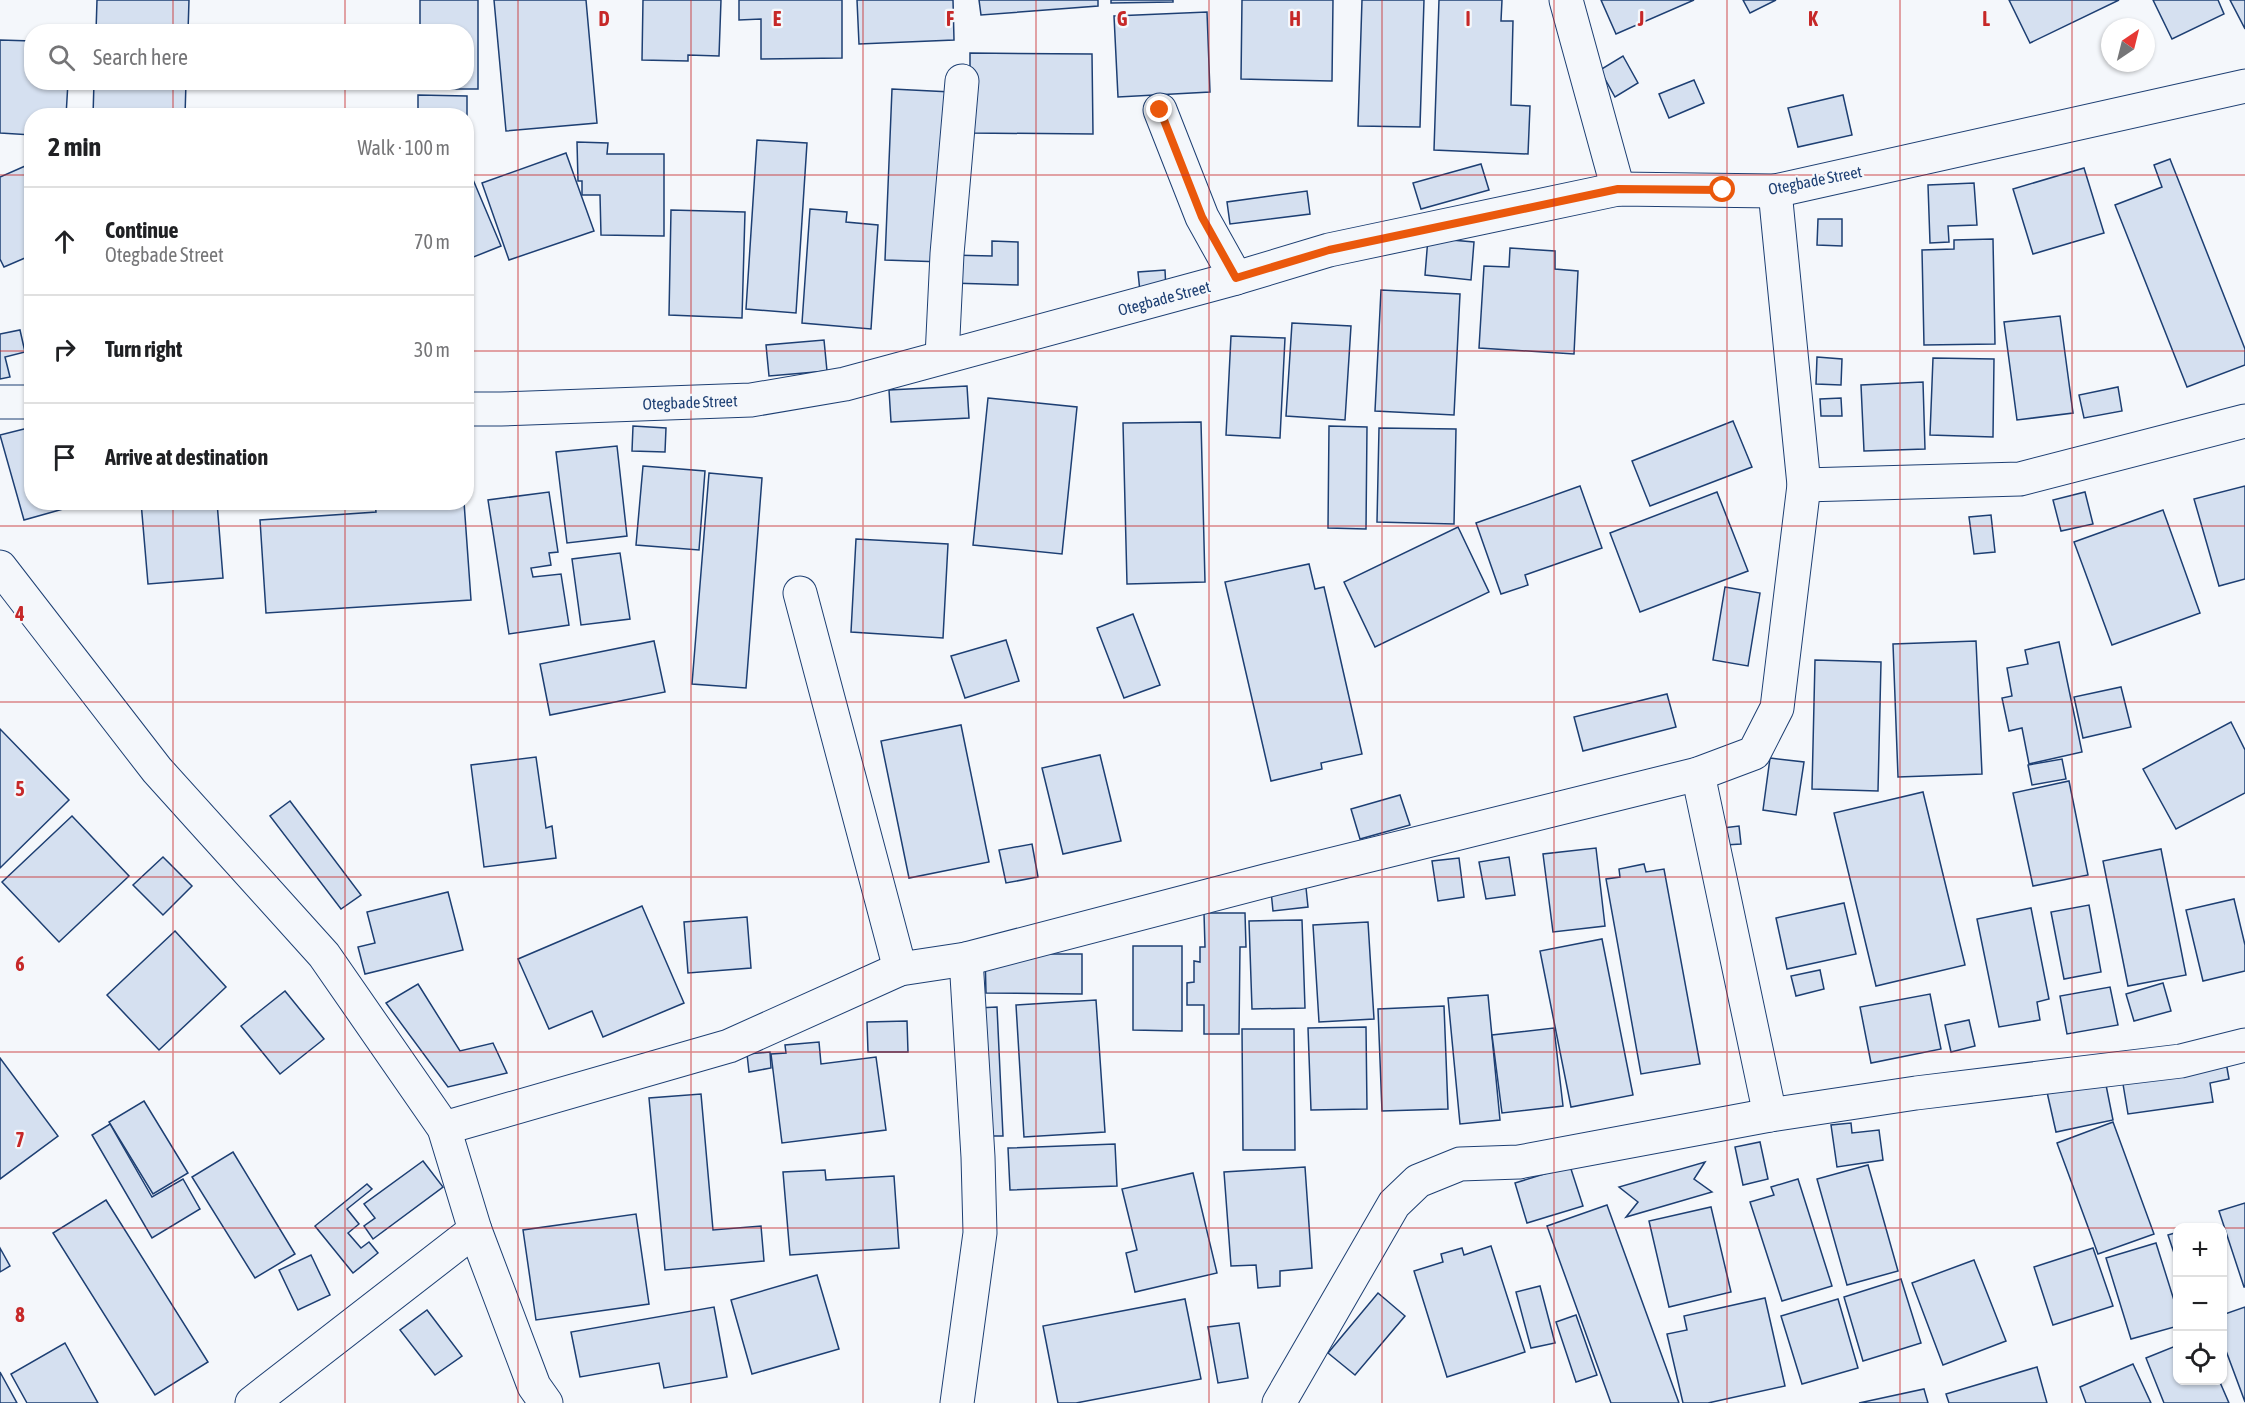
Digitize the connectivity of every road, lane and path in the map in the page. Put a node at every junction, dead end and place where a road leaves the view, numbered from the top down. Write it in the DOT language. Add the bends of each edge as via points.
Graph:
graph roads {
  1 [pos="1566,0"];
  2 [pos="962,81"];
  3 [pos="2245,86"];
  4 [pos="1160,110"];
  5 [pos="1618,189"];
  6 [pos="1775,191"];
  7 [pos="1236,278"];
  8 [pos="942,357"];
  9 [pos="0,402"];
  10 [pos="24,402"];
  11 [pos="474,409"];
  12 [pos="2245,421"];
  13 [pos="1804,485"];
  14 [pos="0,567"];
  15 [pos="800,593"];
  16 [pos="1698,774"];
  17 [pos="966,959"];
  18 [pos="900,969"];
  19 [pos="2245,1045"];
  20 [pos="1770,1114"];
  21 [pos="444,1128"];
  22 [pos="475,1230"];
  23 [pos="252,1403"];
  24 [pos="546,1403"];
  25 [pos="957,1403"];
  26 [pos="1279,1403"];
  1 -- 5 [label="street"];
  2 -- 8 [label="street"];
  3 -- 6 [label="street, Otegbade Street"];
  4 -- 7 [label="street" via="1202,217"];
  5 -- 6 [label="street, Otegbade Street"];
  5 -- 7 [label="street, Otegbade Street" via="1329,250"];
  6 -- 13 [label="street"];
  7 -- 8 [label="street, Otegbade Street"];
  8 -- 11 [label="street, Otegbade Street" via="845,384 751,400"];
  9 -- 10 [label="street"];
  12 -- 13 [label="street" via="2020,479"];
  13 -- 16 [label="street" via="1777,708 1754,753"];
  14 -- 21 [label="street" via="157,770 324,955"];
  15 -- 18 [label="street"];
  16 -- 17 [label="street"];
  16 -- 20 [label="street"];
  17 -- 18 [label="street"];
  17 -- 25 [label="street" via="980,1233"];
  18 -- 21 [label="street" via="729,1046"];
  19 -- 20 [label="street" via="2181,1061"];
  20 -- 26 [label="street" via="1519,1162 1460,1164 1418,1181 1394,1204"];
  21 -- 22 [label="street"];
  22 -- 23 [label="street"];
  22 -- 24 [label="street" via="534,1386"];
}
